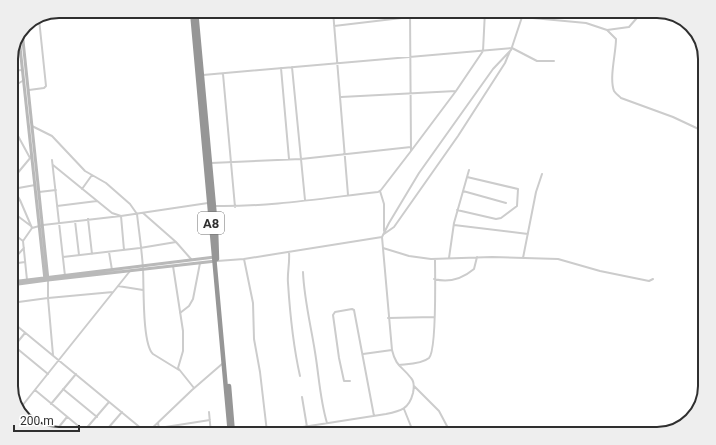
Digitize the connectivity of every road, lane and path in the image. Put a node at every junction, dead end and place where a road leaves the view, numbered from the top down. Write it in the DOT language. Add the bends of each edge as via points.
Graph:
graph roads {
  1 [pos="193,18"];
  2 [pos="196,18"];
  3 [pos="333,18"];
  4 [pos="402,18"];
  5 [pos="410,18"];
  6 [pos="485,18"];
  7 [pos="522,18"];
  8 [pos="533,18"];
  9 [pos="637,18"];
  10 [pos="39,22"];
  11 [pos="334,26"];
  12 [pos="607,30"];
  13 [pos="23,39"];
  14 [pos="511,49"];
  15 [pos="19,50"];
  16 [pos="483,51"];
  17 [pos="411,56"];
  18 [pos="554,61"];
  19 [pos="338,63"];
  20 [pos="292,67"];
  21 [pos="281,68"];
  22 [pos="18,70"];
  23 [pos="23,70"];
  24 [pos="223,74"];
  25 [pos="200,75"];
  26 [pos="24,80"];
  27 [pos="18,84"];
  28 [pos="29,90"];
  29 [pos="456,91"];
  30 [pos="411,93"];
  31 [pos="341,97"];
  32 [pos="32,126"];
  33 [pos="698,129"];
  34 [pos="18,135"];
  35 [pos="411,147"];
  36 [pos="411,151"];
  37 [pos="346,154"];
  38 [pos="31,157"];
  39 [pos="289,159"];
  40 [pos="301,159"];
  41 [pos="52,160"];
  42 [pos="232,162"];
  43 [pos="208,164"];
  44 [pos="53,165"];
  45 [pos="469,170"];
  46 [pos="18,173"];
  47 [pos="542,174"];
  48 [pos="92,175"];
  49 [pos="467,176"];
  50 [pos="35,185"];
  51 [pos="18,187"];
  52 [pos="82,189"];
  53 [pos="56,190"];
  54 [pos="380,191"];
  55 [pos="462,191"];
  56 [pos="38,192"];
  57 [pos="348,195"];
  58 [pos="18,197"];
  59 [pos="20,200"];
  60 [pos="305,200"];
  61 [pos="98,201"];
  62 [pos="209,202"];
  63 [pos="506,202"];
  64 [pos="57,206"];
  65 [pos="214,206"];
  66 [pos="235,207"];
  67 [pos="458,210"];
  68 [pos="143,213"];
  69 [pos="137,214"];
  70 [pos="18,216"];
  71 [pos="121,216"];
  72 [pos="88,219"];
  73 [pos="75,221"];
  74 [pos="59,223"];
  75 [pos="41,225"];
  76 [pos="454,225"];
  77 [pos="32,227"];
  78 [pos="384,232"];
  79 [pos="528,234"];
  80 [pos="382,236"];
  81 [pos="18,238"];
  82 [pos="23,241"];
  83 [pos="176,242"];
  84 [pos="24,248"];
  85 [pos="140,248"];
  86 [pos="382,248"];
  87 [pos="124,250"];
  88 [pos="109,252"];
  89 [pos="289,252"];
  90 [pos="92,254"];
  91 [pos="18,255"];
  92 [pos="79,255"];
  93 [pos="63,257"];
  94 [pos="477,257"];
  95 [pos="449,258"];
  96 [pos="523,258"];
  97 [pos="215,259"];
  98 [pos="244,259"];
  99 [pos="435,259"];
  100 [pos="192,260"];
  101 [pos="18,262"];
  102 [pos="25,262"];
  103 [pos="200,263"];
  104 [pos="173,264"];
  105 [pos="142,268"];
  106 [pos="130,270"];
  107 [pos="112,272"];
  108 [pos="303,272"];
  109 [pos="65,276"];
  110 [pos="46,279"];
  111 [pos="434,279"];
  112 [pos="653,279"];
  113 [pos="27,280"];
  114 [pos="18,281"];
  115 [pos="18,284"];
  116 [pos="118,286"];
  117 [pos="143,290"];
  118 [pos="114,292"];
  119 [pos="48,298"];
  120 [pos="18,302"];
  121 [pos="180,313"];
  122 [pos="434,317"];
  123 [pos="388,318"];
  124 [pos="18,328"];
  125 [pos="25,333"];
  126 [pos="18,341"];
  127 [pos="18,349"];
  128 [pos="392,350"];
  129 [pos="363,354"];
  130 [pos="53,355"];
  131 [pos="60,360"];
  132 [pos="223,363"];
  133 [pos="398,365"];
  134 [pos="179,370"];
  135 [pos="48,374"];
  136 [pos="76,374"];
  137 [pos="300,376"];
  138 [pos="350,380"];
  139 [pos="414,386"];
  140 [pos="194,388"];
  141 [pos="63,389"];
  142 [pos="35,390"];
  143 [pos="302,397"];
  144 [pos="110,402"];
  145 [pos="51,404"];
  146 [pos="23,405"];
  147 [pos="404,409"];
  148 [pos="122,412"];
  149 [pos="209,412"];
  150 [pos="97,416"];
  151 [pos="374,416"];
  152 [pos="67,417"];
  153 [pos="210,420"];
  154 [pos="158,423"];
  155 [pos="327,423"];
  156 [pos="307,426"];
  157 [pos="59,427"];
  158 [pos="79,427"];
  159 [pos="87,427"];
  160 [pos="109,427"];
  161 [pos="139,427"];
  162 [pos="154,427"];
  163 [pos="159,427"];
  164 [pos="165,427"];
  165 [pos="210,427"];
  166 [pos="229,427"];
  167 [pos="232,427"];
  168 [pos="266,427"];
  169 [pos="301,427"];
  170 [pos="411,427"];
  171 [pos="447,427"];
  1 -- 25 [label="highway, A8"];
  2 -- 25 [label="highway, A8"];
  3 -- 11 [label="street"];
  4 -- 11 [label="street"];
  5 -- 17 [label="street"];
  6 -- 16 [label="street"];
  7 -- 14 [label="street"];
  8 -- 12 [label="street" via="586,23"];
  9 -- 12 [label="street" via="629,27"];
  10 -- 28 [label="street" via="46,86"];
  11 -- 19 [label="street"];
  12 -- 33 [label="street" via="616,39 613,76 614,91 617,95"];
  13 -- 28 [label="main road"];
  14 -- 16 [label="street"];
  14 -- 18 [label="street" via="537,61"];
  14 -- 78 [label="street" via="493,69 419,173"];
  14 -- 80 [label="street" via="505,63 458,136 394,227"];
  15 -- 23 [label="main road"];
  16 -- 17 [label="street"];
  16 -- 29 [label="street"];
  17 -- 19 [label="street"];
  17 -- 30 [label="street"];
  19 -- 20 [label="street"];
  19 -- 31 [label="street"];
  20 -- 21 [label="street"];
  20 -- 40 [label="street"];
  21 -- 24 [label="street"];
  21 -- 39 [label="street"];
  22 -- 23 [label="street"];
  23 -- 26 [label="main road"];
  24 -- 25 [label="street"];
  24 -- 42 [label="street"];
  25 -- 43 [label="highway, A8"];
  26 -- 27 [label="street"];
  26 -- 38 [label="main road"];
  28 -- 32 [label="main road"];
  29 -- 30 [label="street"];
  29 -- 36 [label="street"];
  30 -- 31 [label="street"];
  30 -- 35 [label="street"];
  31 -- 37 [label="street"];
  32 -- 48 [label="street" via="52,136 85,171"];
  32 -- 56 [label="main road"];
  34 -- 38 [label="street"];
  35 -- 36 [label="street"];
  35 -- 37 [label="street"];
  36 -- 54 [label="street"];
  37 -- 40 [label="street"];
  37 -- 57 [label="street"];
  38 -- 46 [label="street"];
  38 -- 50 [label="main road"];
  39 -- 40 [label="street"];
  39 -- 42 [label="street"];
  40 -- 60 [label="street"];
  41 -- 44 [label="street"];
  42 -- 43 [label="street"];
  42 -- 66 [label="street"];
  43 -- 62 [label="highway, A8"];
  43 -- 65 [label="highway, A8"];
  44 -- 52 [label="street"];
  44 -- 53 [label="street"];
  45 -- 49 [label="street"];
  47 -- 79 [label="street"];
  48 -- 52 [label="street"];
  48 -- 69 [label="street" via="106,183 130,204"];
  49 -- 55 [label="street"];
  49 -- 67 [label="street" via="518,189 517,206 496,219"];
  50 -- 51 [label="street"];
  50 -- 56 [label="main road"];
  52 -- 61 [label="street"];
  53 -- 56 [label="street"];
  53 -- 64 [label="street"];
  54 -- 57 [label="street"];
  54 -- 78 [label="street" via="384,204"];
  55 -- 63 [label="street"];
  55 -- 67 [label="street"];
  56 -- 75 [label="main road"];
  57 -- 60 [label="street"];
  58 -- 59 [label="street"];
  59 -- 77 [label="street"];
  60 -- 66 [label="street"];
  61 -- 64 [label="street"];
  61 -- 71 [label="street" via="112,213"];
  62 -- 65 [label="street"];
  62 -- 68 [label="street"];
  62 -- 97 [label="highway, A8"];
  64 -- 74 [label="street"];
  65 -- 66 [label="street"];
  65 -- 97 [label="highway, A8"];
  67 -- 76 [label="street"];
  68 -- 69 [label="street"];
  68 -- 83 [label="street"];
  69 -- 71 [label="street"];
  69 -- 85 [label="street"];
  70 -- 77 [label="street"];
  71 -- 72 [label="street"];
  71 -- 87 [label="street"];
  72 -- 73 [label="street"];
  72 -- 90 [label="street"];
  73 -- 74 [label="street"];
  73 -- 92 [label="street"];
  74 -- 75 [label="street"];
  74 -- 93 [label="street"];
  75 -- 77 [label="street"];
  75 -- 110 [label="main road"];
  76 -- 79 [label="street"];
  76 -- 95 [label="street"];
  77 -- 82 [label="street"];
  78 -- 80 [label="street"];
  79 -- 96 [label="street"];
  80 -- 86 [label="street"];
  80 -- 89 [label="street"];
  81 -- 82 [label="street"];
  82 -- 84 [label="street"];
  83 -- 85 [label="street"];
  83 -- 100 [label="street"];
  84 -- 91 [label="street"];
  84 -- 102 [label="street"];
  85 -- 87 [label="street"];
  85 -- 105 [label="street"];
  86 -- 99 [label="street" via="409,256"];
  86 -- 123 [label="street"];
  87 -- 88 [label="street"];
  88 -- 90 [label="street"];
  88 -- 107 [label="street"];
  89 -- 98 [label="street"];
  89 -- 137 [label="street" via="290,315"];
  90 -- 92 [label="street"];
  92 -- 93 [label="street"];
  93 -- 109 [label="street"];
  94 -- 95 [label="street"];
  94 -- 96 [label="street"];
  94 -- 111 [label="street" via="474,269 456,279"];
  95 -- 99 [label="street"];
  96 -- 112 [label="street" via="558,259 605,272 649,281"];
  97 -- 98 [label="street"];
  97 -- 100 [label="main road"];
  97 -- 103 [label="main road"];
  97 -- 132 [label="highway, A8"];
  97 -- 167 [label="highway, A8"];
  98 -- 168 [label="street" via="253,303 254,339"];
  99 -- 111 [label="street"];
  100 -- 104 [label="main road"];
  101 -- 102 [label="street"];
  102 -- 113 [label="street"];
  103 -- 104 [label="main road"];
  103 -- 121 [label="street" via="193,299"];
  104 -- 105 [label="main road"];
  104 -- 121 [label="street"];
  105 -- 106 [label="main road"];
  105 -- 107 [label="main road"];
  105 -- 117 [label="street"];
  106 -- 107 [label="main road"];
  106 -- 116 [label="street"];
  107 -- 109 [label="main road"];
  108 -- 155 [label="street"];
  109 -- 110 [label="main road"];
  110 -- 113 [label="main road"];
  110 -- 115 [label="main road"];
  110 -- 119 [label="street"];
  111 -- 122 [label="street"];
  113 -- 114 [label="main road"];
  116 -- 117 [label="street"];
  116 -- 118 [label="street"];
  117 -- 134 [label="street" via="144,318 150,352"];
  118 -- 119 [label="street"];
  118 -- 131 [label="street"];
  119 -- 120 [label="street"];
  119 -- 130 [label="street"];
  121 -- 134 [label="street" via="183,347"];
  122 -- 123 [label="street"];
  122 -- 133 [label="street" via="432,354 419,362"];
  123 -- 128 [label="street"];
  124 -- 125 [label="street"];
  125 -- 126 [label="street"];
  125 -- 130 [label="street"];
  127 -- 135 [label="street"];
  128 -- 129 [label="street"];
  128 -- 133 [label="street"];
  129 -- 138 [label="street" via="354,310 334,313 344,381"];
  129 -- 151 [label="street"];
  130 -- 131 [label="street"];
  131 -- 135 [label="street"];
  131 -- 136 [label="street"];
  132 -- 140 [label="street"];
  132 -- 166 [label="highway, A8"];
  133 -- 139 [label="street" via="412,378"];
  134 -- 140 [label="street"];
  135 -- 142 [label="street"];
  136 -- 141 [label="street"];
  136 -- 144 [label="street"];
  139 -- 147 [label="street" via="409,404"];
  139 -- 171 [label="street" via="439,411"];
  140 -- 154 [label="street"];
  141 -- 145 [label="street"];
  141 -- 150 [label="street"];
  142 -- 145 [label="street"];
  142 -- 146 [label="street"];
  143 -- 156 [label="street"];
  144 -- 148 [label="street"];
  144 -- 150 [label="street"];
  145 -- 152 [label="street"];
  147 -- 151 [label="street"];
  147 -- 170 [label="street"];
  148 -- 160 [label="street"];
  148 -- 161 [label="street"];
  149 -- 153 [label="street"];
  150 -- 159 [label="street"];
  151 -- 155 [label="street"];
  152 -- 157 [label="street"];
  152 -- 158 [label="street"];
  153 -- 164 [label="street"];
  153 -- 165 [label="street"];
  154 -- 162 [label="street"];
  154 -- 163 [label="street"];
  155 -- 156 [label="street"];
  156 -- 169 [label="street"];
}
